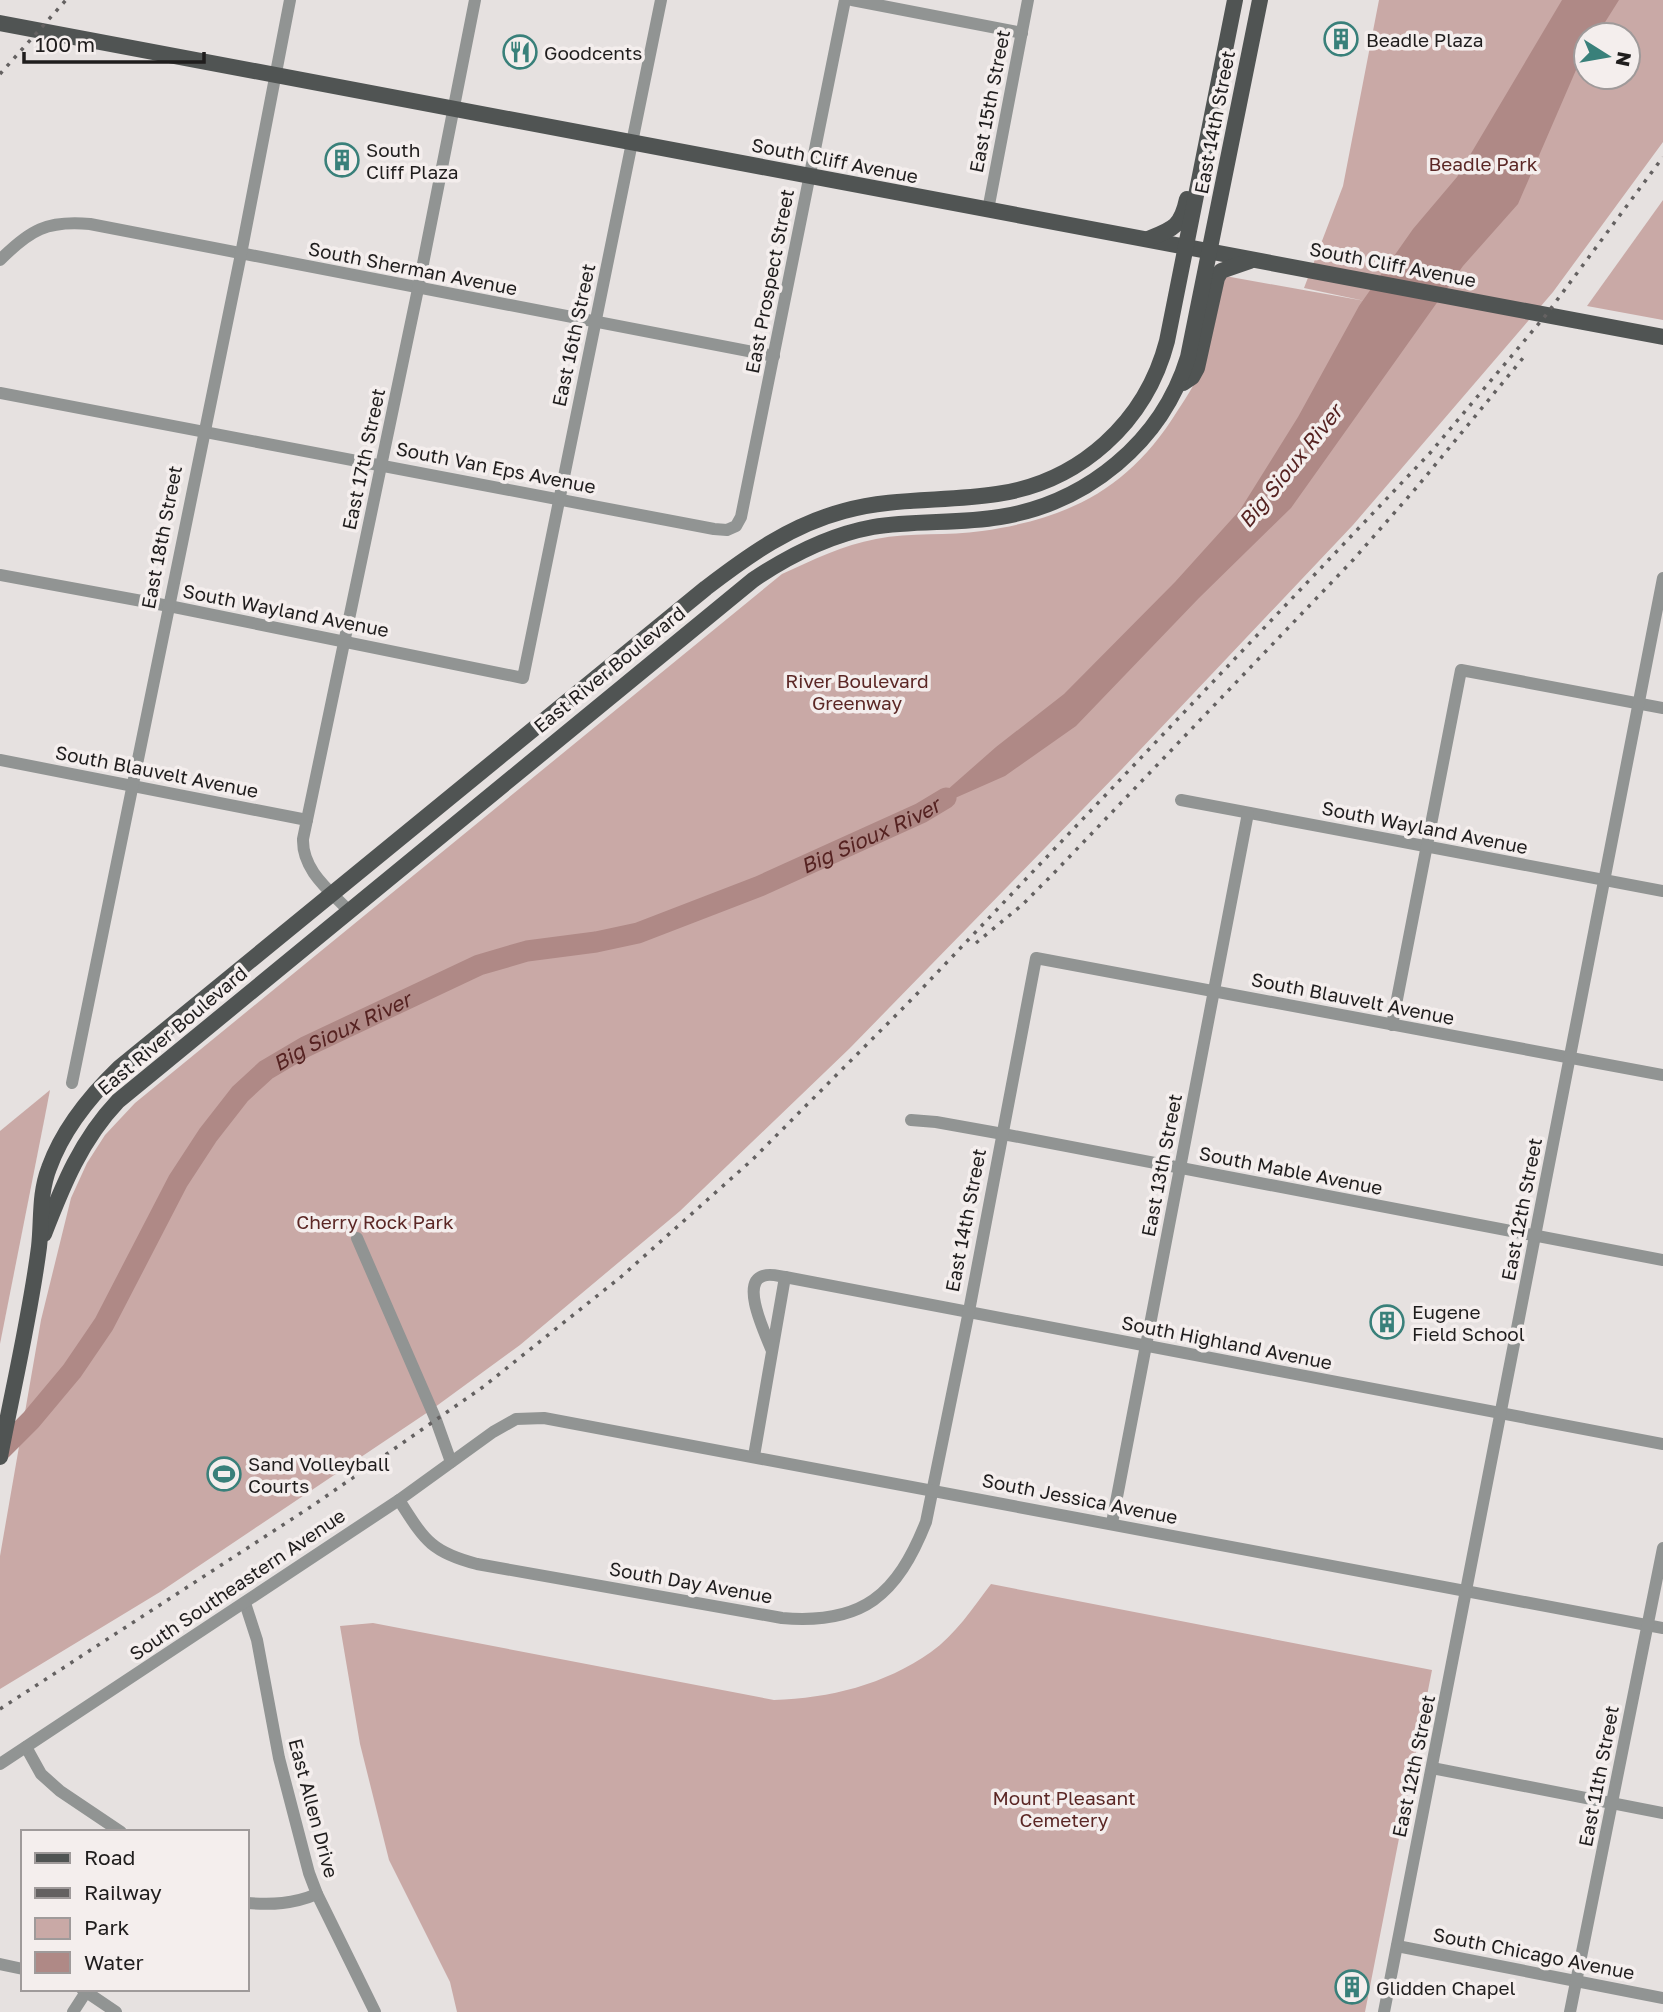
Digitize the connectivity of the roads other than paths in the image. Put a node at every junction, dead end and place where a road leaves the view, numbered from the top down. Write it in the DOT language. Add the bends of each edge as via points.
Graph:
graph roads {
  1 [pos="290,0"];
  2 [pos="475,0"];
  3 [pos="661,0"];
  4 [pos="845,0"];
  5 [pos="852,0"];
  6 [pos="1028,0"];
  7 [pos="1235,0"];
  8 [pos="1260,0"];
  9 [pos="0,23"];
  10 [pos="1022,33"];
  11 [pos="276,75"];
  12 [pos="1217,93"];
  13 [pos="454,110"];
  14 [pos="631,142"];
  15 [pos="809,176"];
  16 [pos="988,210"];
  17 [pos="1145,240"];
  18 [pos="1187,248"];
  19 [pos="1210,252"];
  20 [pos="241,254"];
  21 [pos="0,260"];
  22 [pos="1255,260"];
  23 [pos="418,289"];
  24 [pos="596,322"];
  25 [pos="1663,338"];
  26 [pos="774,356"];
  27 [pos="1178,386"];
  28 [pos="0,393"];
  29 [pos="1160,418"];
  30 [pos="204,431"];
  31 [pos="382,464"];
  32 [pos="558,500"];
  33 [pos="736,526"];
  34 [pos="0,575"];
  35 [pos="1663,578"];
  36 [pos="169,606"];
  37 [pos="344,641"];
  38 [pos="523,678"];
  39 [pos="1638,704"];
  40 [pos="1663,708"];
  41 [pos="0,760"];
  42 [pos="132,786"];
  43 [pos="1181,800"];
  44 [pos="1248,813"];
  45 [pos="307,820"];
  46 [pos="1425,847"];
  47 [pos="1604,881"];
  48 [pos="1663,891"];
  49 [pos="331,892"];
  50 [pos="349,911"];
  51 [pos="1036,958"];
  52 [pos="1214,991"];
  53 [pos="1392,1025"];
  54 [pos="1570,1058"];
  55 [pos="1663,1076"];
  56 [pos="72,1083"];
  57 [pos="911,1120"];
  58 [pos="1003,1133"];
  59 [pos="1179,1168"];
  60 [pos="1535,1236"];
  61 [pos="357,1238"];
  62 [pos="39,1246"];
  63 [pos="1663,1260"];
  64 [pos="785,1277"];
  65 [pos="969,1311"];
  66 [pos="1147,1347"];
  67 [pos="772,1351"];
  68 [pos="1501,1413"];
  69 [pos="493,1432"];
  70 [pos="1663,1444"];
  71 [pos="754,1456"];
  72 [pos="0,1458"];
  73 [pos="452,1462"];
  74 [pos="933,1490"];
  75 [pos="399,1500"];
  76 [pos="1112,1523"];
  77 [pos="1663,1548"];
  78 [pos="1467,1590"];
  79 [pos="245,1603"];
  80 [pos="1647,1625"];
  81 [pos="1663,1628"];
  82 [pos="26,1747"];
  83 [pos="0,1764"];
  84 [pos="1432,1768"];
  85 [pos="1612,1803"];
  86 [pos="1663,1813"];
  87 [pos="118,1830"];
  88 [pos="317,1894"];
  89 [pos="248,1903"];
  90 [pos="1397,1946"];
  91 [pos="0,1964"];
  92 [pos="21,1969"];
  93 [pos="1576,1981"];
  94 [pos="84,1991"];
  95 [pos="85,1991"];
  96 [pos="1663,1998"];
  97 [pos="73,2012"];
  98 [pos="116,2012"];
  99 [pos="375,2012"];
  100 [pos="1384,2012"];
  101 [pos="1570,2012"];
  1 -- 11 [label="street, East 18th Street"];
  2 -- 13 [label="street, East 17th Street"];
  3 -- 14 [label="street, East 16th Street"];
  4 -- 15 [label="street, East Prospect Street"];
  5 -- 10 [label="street"];
  6 -- 10 [label="street, East 15th Street"];
  7 -- 12 [label="main road, East 14th Street"];
  8 -- 19 [label="main road, East 14th Street"];
  9 -- 11 [label="main road, South Cliff Avenue"];
  10 -- 16 [label="street, East 15th Street"];
  11 -- 13 [label="main road, South Cliff Avenue"];
  11 -- 20 [label="street, East 18th Street"];
  12 -- 17 [label="main road" via="1203,117 1181,220 1172,230"];
  12 -- 18 [label="main road, East 14th Street"];
  12 -- 19 [label="main road" via="1222,123 1203,220 1203,239"];
  13 -- 14 [label="main road, South Cliff Avenue"];
  13 -- 23 [label="street, East 17th Street"];
  14 -- 15 [label="main road, South Cliff Avenue"];
  14 -- 24 [label="street, East 16th Street"];
  15 -- 16 [label="main road, South Cliff Avenue"];
  15 -- 26 [label="street, East Prospect Street"];
  16 -- 17 [label="main road, South Cliff Avenue"];
  17 -- 18 [label="main road, South Cliff Avenue"];
  18 -- 19 [label="main road, South Cliff Avenue"];
  18 -- 29 [label="main road" via="1196,259 1196,277"];
  18 -- 49 [label="main road, East River Boulevard" via="1156,376 1125,425 1093,455 1057,476 1016,491 869,505 813,521 765,544"];
  19 -- 22 [label="main road, South Cliff Avenue"];
  19 -- 27 [label="main road, East River Boulevard" via="1193,340"];
  20 -- 21 [label="street, South Sherman Avenue" via="66,222 46,225"];
  20 -- 23 [label="street, South Sherman Avenue"];
  20 -- 30 [label="street, East 18th Street"];
  22 -- 25 [label="main road, South Cliff Avenue"];
  22 -- 27 [label="main road" via="1219,274 1197,368"];
  23 -- 24 [label="street, South Sherman Avenue"];
  23 -- 31 [label="street, East 17th Street"];
  24 -- 26 [label="street, South Sherman Avenue"];
  24 -- 32 [label="street, East 16th Street"];
  26 -- 33 [label="street, East Prospect Street"];
  27 -- 29 [label="main road, East River Boulevard"];
  28 -- 30 [label="street, South Van Eps Avenue"];
  29 -- 50 [label="main road, East River Boulevard" via="1107,473 1045,506 999,517 873,527 821,542 778,564 720,606"];
  30 -- 31 [label="street, South Van Eps Avenue"];
  30 -- 36 [label="street, East 18th Street"];
  31 -- 32 [label="street, South Van Eps Avenue"];
  31 -- 37 [label="street, East 17th Street"];
  32 -- 33 [label="street, South Van Eps Avenue" via="714,529"];
  32 -- 38 [label="street, East 16th Street"];
  34 -- 36 [label="street, South Wayland Avenue"];
  35 -- 39 [label="street, East 12th Street"];
  36 -- 37 [label="street, South Wayland Avenue"];
  36 -- 42 [label="street, East 18th Street"];
  37 -- 38 [label="street, South Wayland Avenue"];
  37 -- 45 [label="street, East 17th Street"];
  39 -- 40 [label="street"];
  39 -- 46 [label="street" via="1461,670"];
  39 -- 47 [label="street, East 12th Street"];
  41 -- 42 [label="street, South Blauvelt Avenue"];
  42 -- 45 [label="street, South Blauvelt Avenue"];
  42 -- 56 [label="street, East 18th Street"];
  43 -- 44 [label="street, South Wayland Avenue"];
  44 -- 46 [label="street, South Wayland Avenue"];
  44 -- 52 [label="street, East 13th Street"];
  45 -- 49 [label="street, East 17th Street" via="305,859"];
  46 -- 47 [label="street, South Wayland Avenue"];
  46 -- 53 [label="street"];
  47 -- 48 [label="street, South Wayland Avenue"];
  47 -- 54 [label="street, East 12th Street"];
  49 -- 50 [label="street, East 17th Street"];
  49 -- 62 [label="main road, East River Boulevard" via="119,1068 91,1097 49,1167 40,1210"];
  50 -- 62 [label="main road, East River Boulevard" via="105,1114 74,1160"];
  51 -- 52 [label="street, South Blauvelt Avenue"];
  51 -- 58 [label="street, East 14th Street"];
  52 -- 53 [label="street, South Blauvelt Avenue"];
  52 -- 59 [label="street, East 13th Street"];
  53 -- 54 [label="street, South Blauvelt Avenue"];
  54 -- 55 [label="street, South Blauvelt Avenue"];
  54 -- 60 [label="street, East 12th Street"];
  57 -- 58 [label="street, South Mable Avenue"];
  58 -- 59 [label="street, South Mable Avenue"];
  58 -- 65 [label="street, East 14th Street"];
  59 -- 60 [label="street, South Mable Avenue"];
  59 -- 66 [label="street, East 13th Street"];
  60 -- 63 [label="street, South Mable Avenue"];
  60 -- 68 [label="street, East 12th Street"];
  61 -- 73 [label="street"];
  62 -- 72 [label="main road"];
  64 -- 65 [label="street, South Highland Avenue"];
  64 -- 67 [label="street"];
  64 -- 67 [label="street" via="761,1276 754,1282"];
  65 -- 66 [label="street, South Highland Avenue"];
  65 -- 74 [label="street, East 14th Street"];
  66 -- 68 [label="street, South Highland Avenue"];
  66 -- 76 [label="street, East 13th Street"];
  67 -- 71 [label="street"];
  68 -- 70 [label="street, South Highland Avenue"];
  68 -- 78 [label="street, East 12th Street"];
  69 -- 71 [label="street, South Jessica Avenue" via="516,1419 544,1418"];
  69 -- 73 [label="street, South Southeastern Avenue"];
  71 -- 74 [label="street, South Jessica Avenue"];
  73 -- 75 [label="street, South Southeastern Avenue"];
  74 -- 75 [label="street, South Day Avenue" via="926,1522 899,1577 879,1597 859,1608 804,1620 453,1558 422,1537"];
  74 -- 76 [label="street, South Jessica Avenue"];
  75 -- 79 [label="street, South Southeastern Avenue"];
  76 -- 78 [label="street, South Jessica Avenue"];
  77 -- 80 [label="street, East 11th Street"];
  78 -- 80 [label="street, South Jessica Avenue"];
  78 -- 84 [label="street, East 12th Street"];
  79 -- 82 [label="street, South Southeastern Avenue"];
  79 -- 88 [label="street, East Allen Drive" via="257,1640 279,1758"];
  80 -- 81 [label="street, South Jessica Avenue"];
  80 -- 85 [label="street, East 11th Street"];
  82 -- 83 [label="street, South Southeastern Avenue"];
  82 -- 87 [label="street" via="41,1774"];
  84 -- 85 [label="street"];
  84 -- 90 [label="street, East 12th Street"];
  85 -- 86 [label="street"];
  85 -- 93 [label="street, East 11th Street"];
  88 -- 89 [label="street" via="298,1902"];
  88 -- 99 [label="street, East Allen Drive"];
  90 -- 93 [label="street, South Chicago Avenue"];
  90 -- 100 [label="street, East 12th Street"];
  91 -- 92 [label="street"];
  93 -- 96 [label="street, South Chicago Avenue"];
  93 -- 101 [label="street, East 11th Street"];
  94 -- 97 [label="street"];
  95 -- 98 [label="street"];
}
